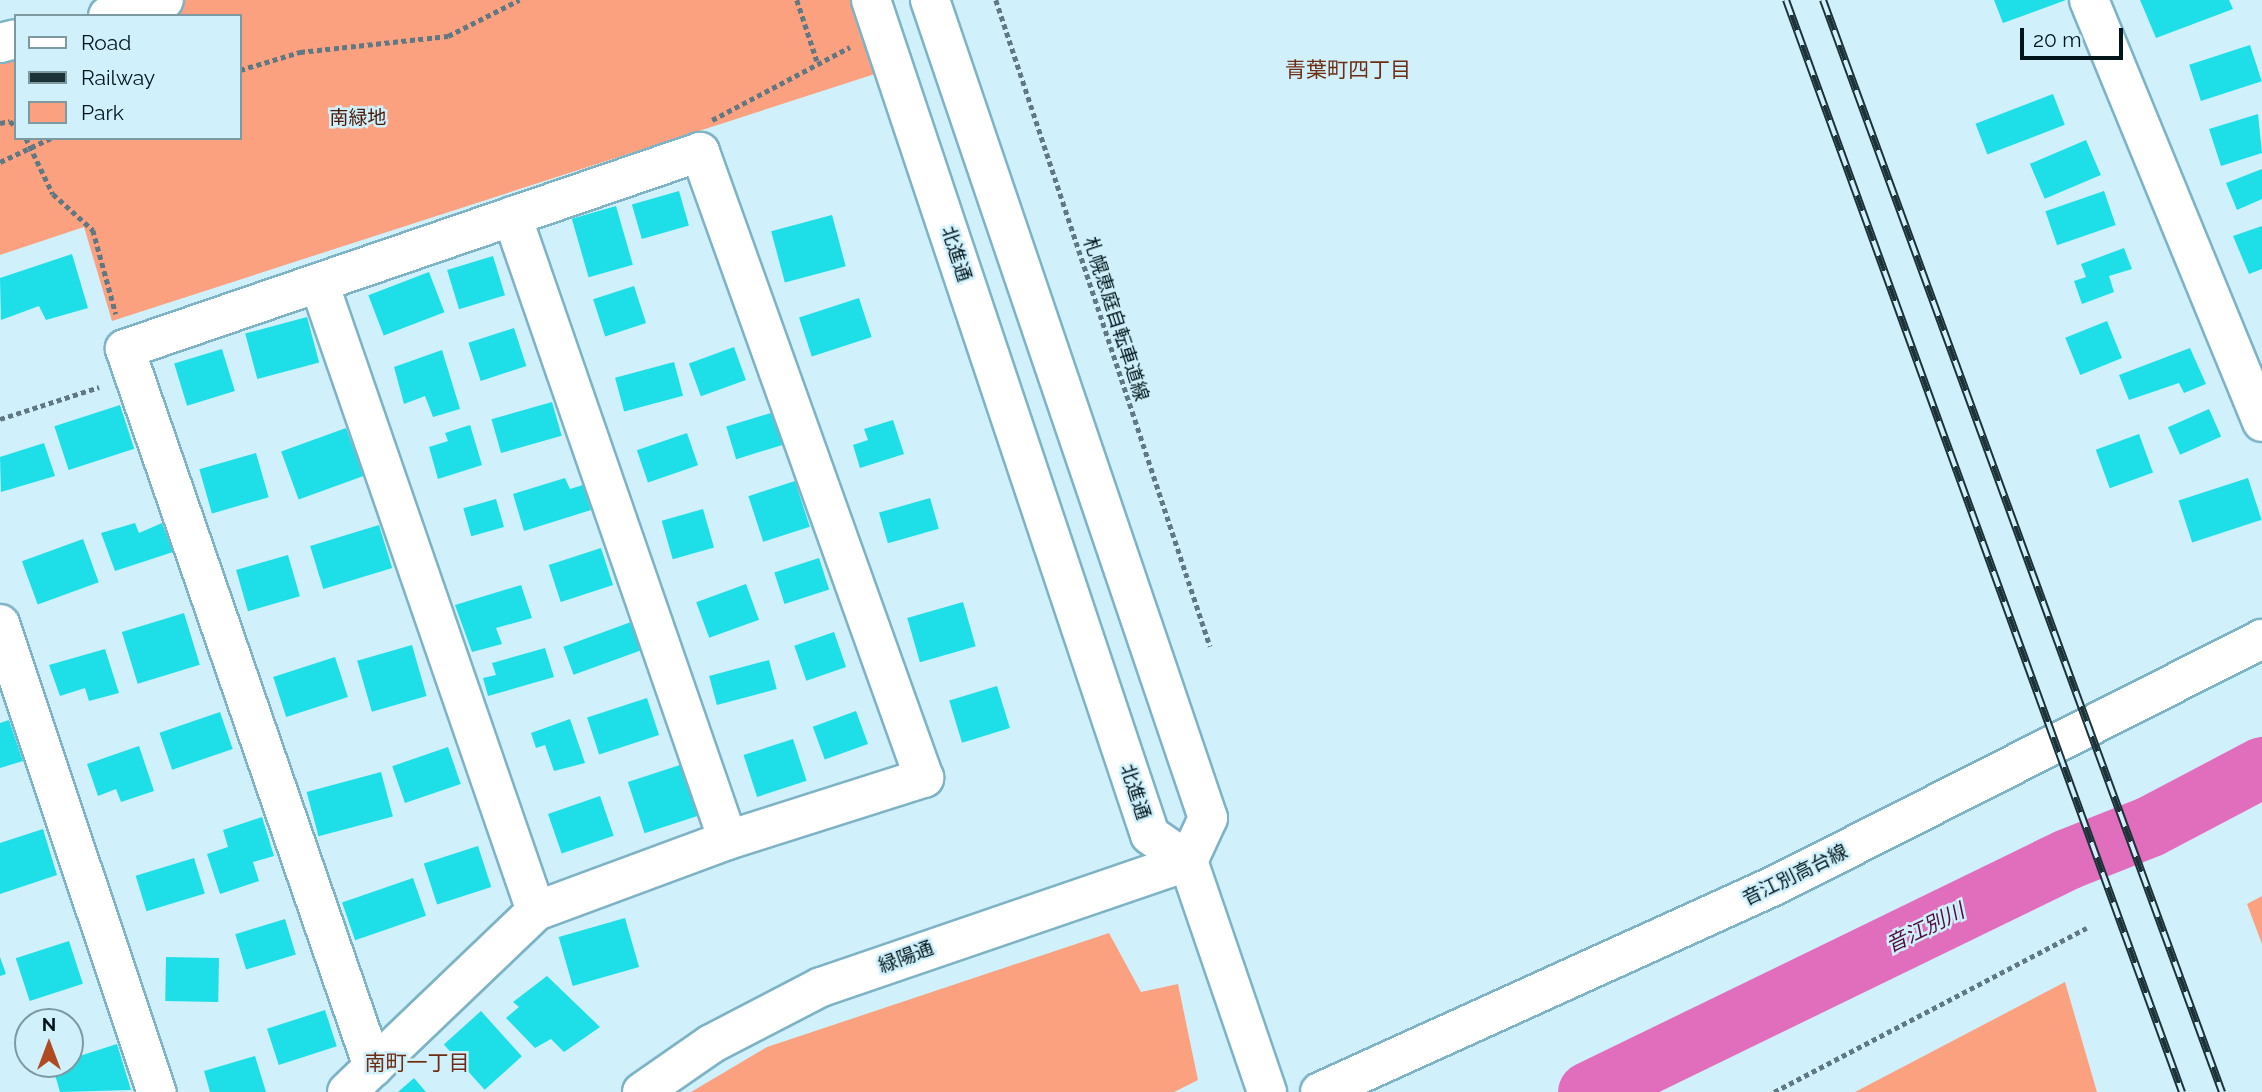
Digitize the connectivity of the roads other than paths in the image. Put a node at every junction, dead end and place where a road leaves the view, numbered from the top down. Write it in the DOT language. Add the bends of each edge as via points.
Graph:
graph roads {
  1 [pos="871,0"];
  2 [pos="930,0"];
  3 [pos="2089,0"];
  4 [pos="512,216"];
  5 [pos="319,283"];
  6 [pos="2262,422"];
  7 [pos="0,624"];
  8 [pos="2262,639"];
  9 [pos="10,690"];
  10 [pos="728,840"];
  11 [pos="1188,860"];
  12 [pos="536,911"];
  13 [pos="360,1080"];
  14 [pos="157,1092"];
  15 [pos="642,1092"];
  16 [pos="1267,1092"];
  17 [pos="1320,1092"];
  1 -- 11 [label="street, 北進通" via="1150,835"];
  2 -- 11 [label="street" via="1208,818"];
  3 -- 6 [label="street"];
  4 -- 5 [label="street"];
  4 -- 10 [label="street"];
  4 -- 10 [label="street" via="700,152 924,778"];
  5 -- 12 [label="street"];
  5 -- 13 [label="street" via="130,362"];
  7 -- 9 [label="street"];
  8 -- 17 [label="street, 音江別高台線" via="1776,885"];
  9 -- 14 [label="street"];
  10 -- 12 [label="street"];
  11 -- 15 [label="street, 緑陽通" via="821,987 711,1044"];
  11 -- 16 [label="street"];
  12 -- 13 [label="street"];
}
